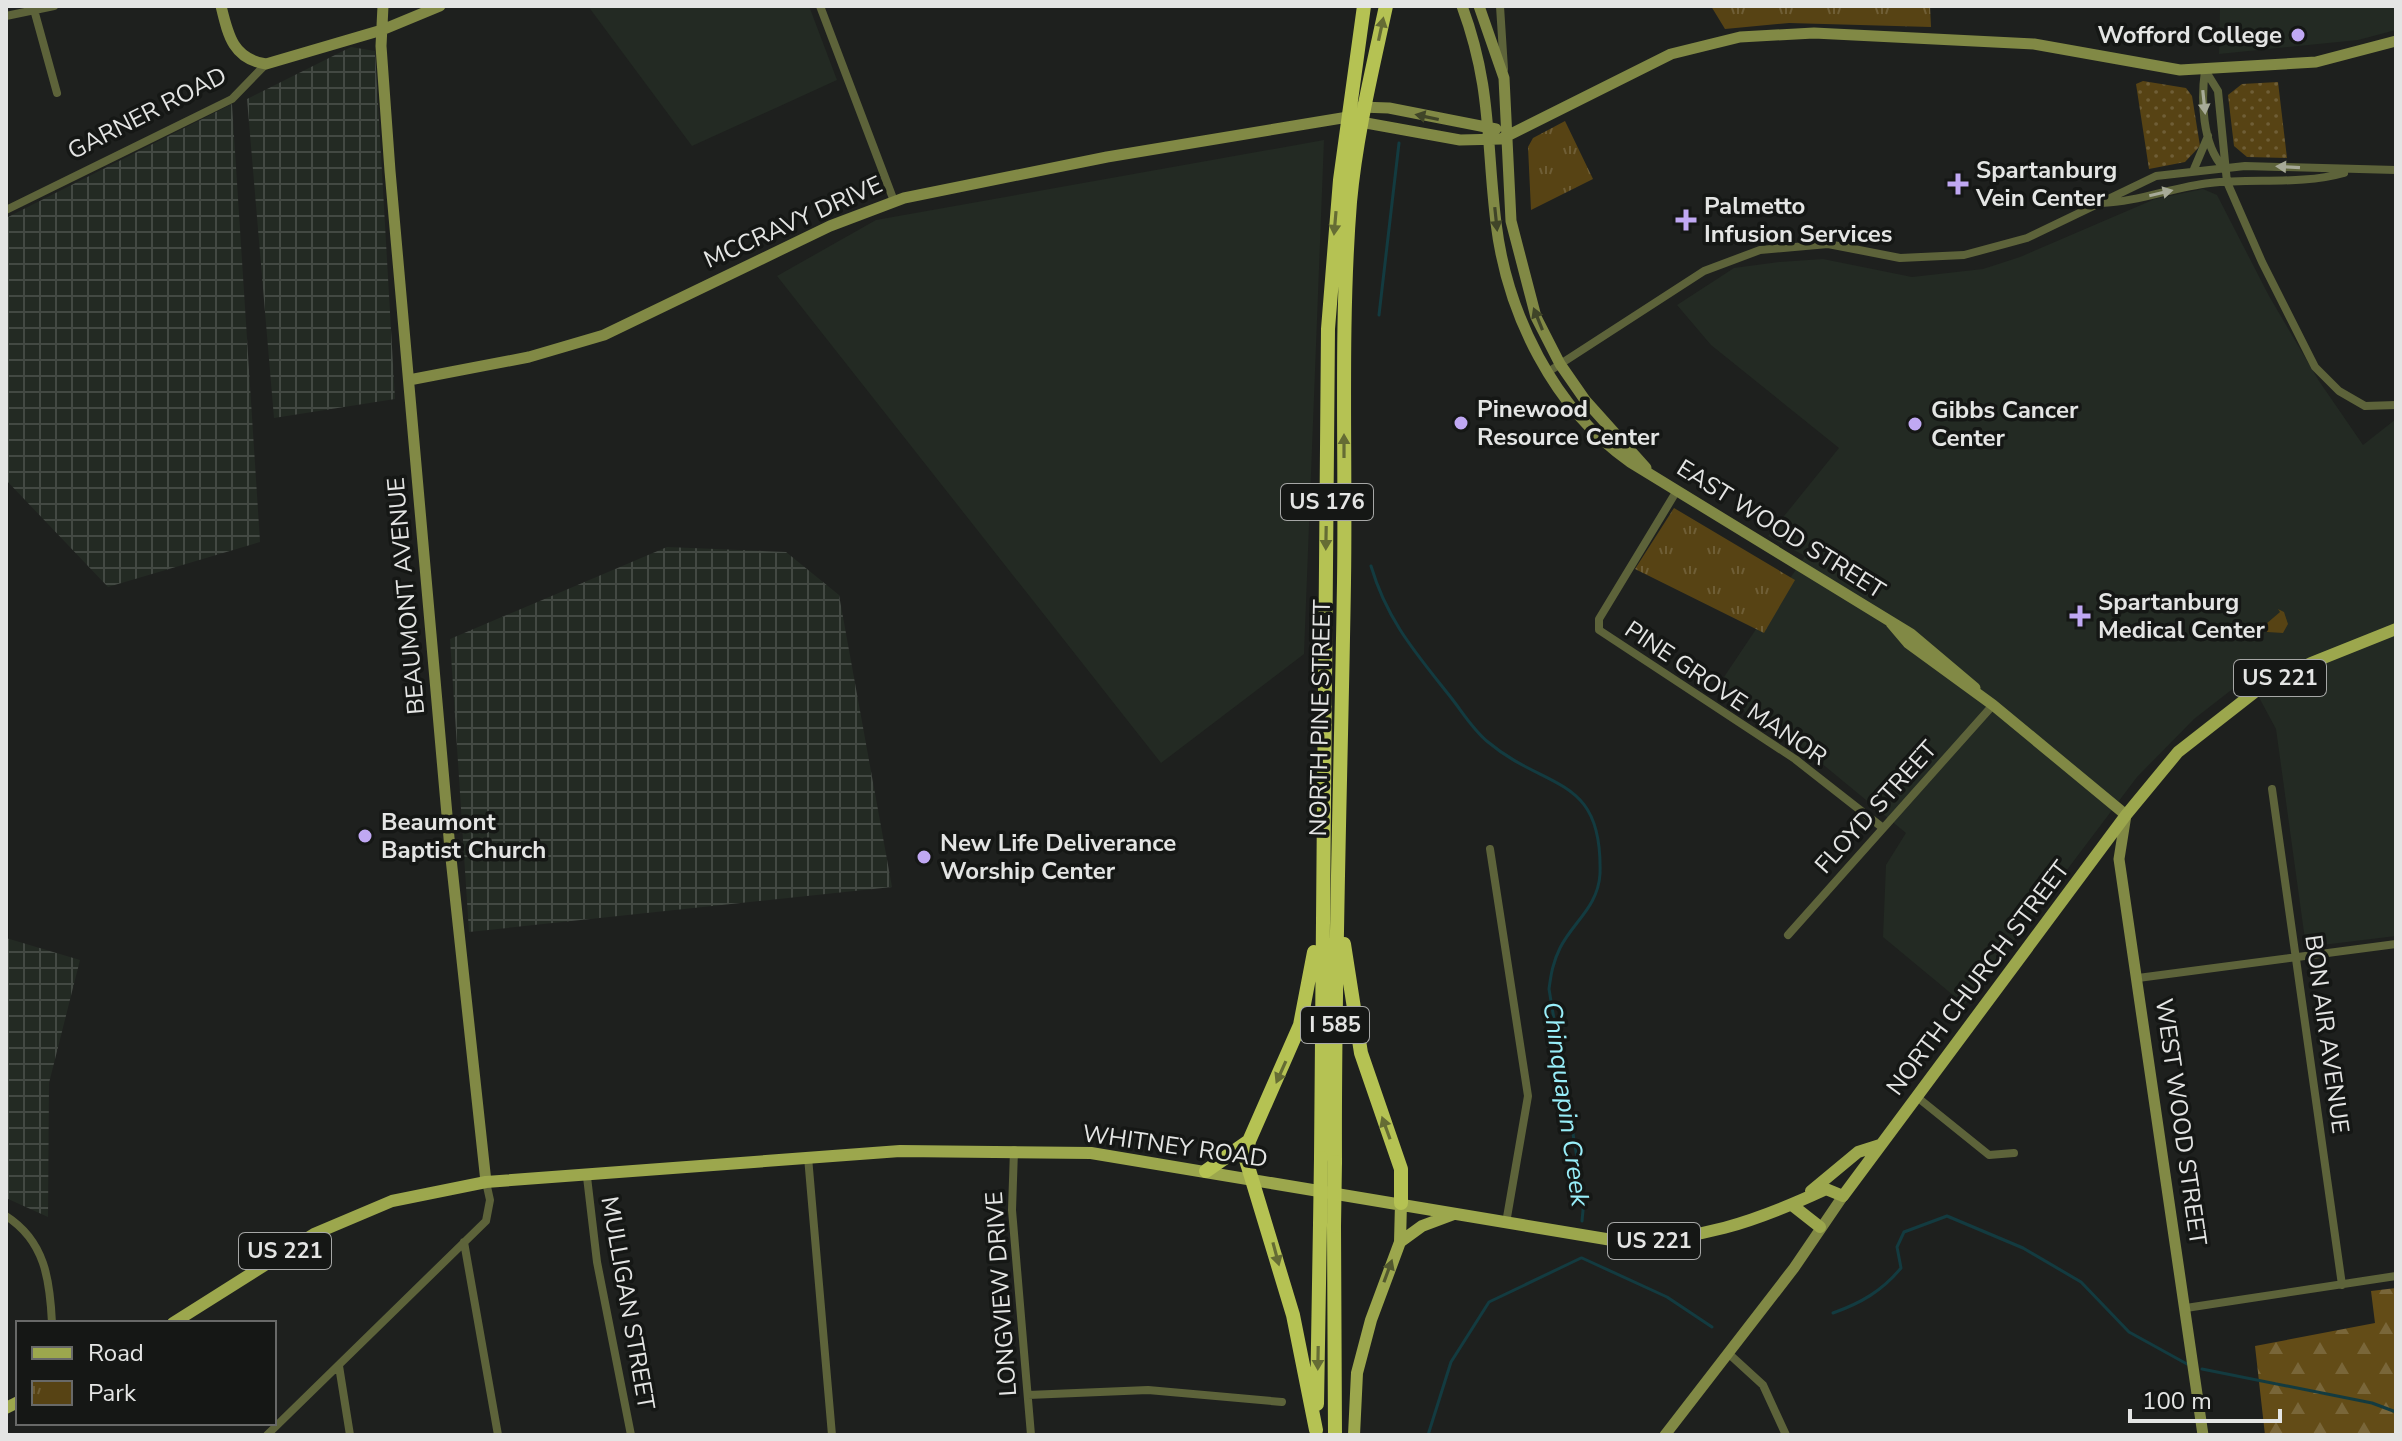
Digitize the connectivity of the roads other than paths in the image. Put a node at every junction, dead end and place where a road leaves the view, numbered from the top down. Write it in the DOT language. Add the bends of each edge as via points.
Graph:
graph roads {
  1 [pos="54,6"];
  2 [pos="221,6"];
  3 [pos="383,6"];
  4 [pos="440,6"];
  5 [pos="820,6"];
  6 [pos="1364,6"];
  7 [pos="1386,6"];
  8 [pos="1462,6"];
  9 [pos="1479,6"];
  10 [pos="1500,6"];
  11 [pos="33,8"];
  12 [pos="6,16"];
  13 [pos="1484,19"];
  14 [pos="1502,28"];
  15 [pos="382,30"];
  16 [pos="2396,41"];
  17 [pos="266,64"];
  18 [pos="2205,70"];
  19 [pos="1504,78"];
  20 [pos="57,93"];
  21 [pos="1364,107"];
  22 [pos="1354,121"];
  23 [pos="1490,126"];
  24 [pos="1508,134"];
  25 [pos="2208,135"];
  26 [pos="1491,141"];
  27 [pos="2223,167"];
  28 [pos="2194,169"];
  29 [pos="2396,170"];
  30 [pos="2353,171"];
  31 [pos="2227,182"];
  32 [pos="894,201"];
  33 [pos="2096,203"];
  34 [pos="6,210"];
  35 [pos="1560,364"];
  36 [pos="1548,372"];
  37 [pos="409,380"];
  38 [pos="2396,405"];
  39 [pos="1649,471"];
  40 [pos="1676,492"];
  41 [pos="2396,629"];
  42 [pos="1993,705"];
  43 [pos="2272,789"];
  44 [pos="2126,815"];
  45 [pos="1883,828"];
  46 [pos="1490,849"];
  47 [pos="1322,888"];
  48 [pos="1339,888"];
  49 [pos="1788,935"];
  50 [pos="2396,944"];
  51 [pos="2295,958"];
  52 [pos="2138,978"];
  53 [pos="1917,1097"];
  54 [pos="1249,1141"];
  55 [pos="1880,1145"];
  56 [pos="1014,1150"];
  57 [pos="2014,1153"];
  58 [pos="808,1157"];
  59 [pos="1328,1160"];
  60 [pos="1206,1171"];
  61 [pos="587,1177"];
  62 [pos="1252,1179"];
  63 [pos="486,1182"];
  64 [pos="1843,1196"];
  65 [pos="1401,1203"];
  66 [pos="1794,1204"];
  67 [pos="1456,1213"];
  68 [pos="6,1216"];
  69 [pos="1506,1223"];
  70 [pos="1327,1225"];
  71 [pos="1820,1227"];
  72 [pos="464,1242"];
  73 [pos="1400,1242"];
  74 [pos="2396,1276"];
  75 [pos="2342,1285"];
  76 [pos="2186,1308"];
  77 [pos="52,1321"];
  78 [pos="176,1321"];
  79 [pos="1728,1353"];
  80 [pos="339,1366"];
  81 [pos="1028,1395"];
  82 [pos="1282,1402"];
  83 [pos="1316,1432"];
  84 [pos="267,1435"];
  85 [pos="350,1435"];
  86 [pos="498,1435"];
  87 [pos="631,1435"];
  88 [pos="832,1435"];
  89 [pos="1031,1435"];
  90 [pos="1335,1435"];
  91 [pos="1354,1435"];
  92 [pos="1665,1435"];
  93 [pos="1786,1435"];
  94 [pos="2203,1435"];
  1 -- 11 [label="street"];
  2 -- 17 [label="street" via="236,50"];
  3 -- 15 [label="street, BEAUMONT AVENUE"];
  4 -- 15 [label="street, GARNER ROAD"];
  5 -- 32 [label="street"];
  6 -- 22 [label="highway, NORTH PINE STREET / US 176"];
  21 -- 7 [label="highway, NORTH PINE STREET / US 176, one-way"];
  8 -- 23 [label="street, EAST WOOD STREET" via="1479,58"];
  9 -- 13 [label="street, EAST WOOD STREET"];
  10 -- 14 [label="street"];
  11 -- 12 [label="street"];
  11 -- 20 [label="street"];
  13 -- 14 [label="street"];
  13 -- 19 [label="street, EAST WOOD STREET"];
  14 -- 19 [label="street"];
  15 -- 17 [label="street, GARNER ROAD"];
  15 -- 37 [label="street, BEAUMONT AVENUE"];
  16 -- 18 [label="street" via="2316,62"];
  17 -- 34 [label="street, GARNER ROAD" via="232,99"];
  18 -- 24 [label="street" via="2158,69 2034,44 1814,33 1740,37 1671,54"];
  18 -- 25 [label="street, one-way" via="2202,94"];
  18 -- 27 [label="street" via="2218,91 2227,149"];
  19 -- 24 [label="street, EAST WOOD STREET"];
  21 -- 22 [label="highway, NORTH PINE STREET / US 176"];
  23 -- 21 [label="street, one-way"];
  22 -- 26 [label="street, MCCRAVY DRIVE"];
  22 -- 32 [label="street, MCCRAVY DRIVE" via="1107,157"];
  22 -- 47 [label="highway, NORTH PINE STREET / US 176, one-way" via="1328,329"];
  48 -- 22 [label="highway, NORTH PINE STREET / US 176, one-way" via="1343,342"];
  23 -- 24 [label="street"];
  23 -- 26 [label="street, EAST WOOD STREET"];
  24 -- 26 [label="street"];
  35 -- 24 [label="street, EAST WOOD STREET, one-way" via="1536,317 1514,242"];
  25 -- 27 [label="street"];
  25 -- 28 [label="street"];
  26 -- 36 [label="street, EAST WOOD STREET, one-way" via="1504,266 1524,325"];
  27 -- 28 [label="street"];
  30 -- 27 [label="street, one-way"];
  27 -- 31 [label="street"];
  28 -- 33 [label="street" via="2156,176"];
  29 -- 30 [label="street"];
  30 -- 31 [label="street" via="2325,178"];
  33 -- 31 [label="street, one-way" via="2122,203"];
  31 -- 38 [label="street" via="2315,367 2339,391 2365,406"];
  32 -- 37 [label="street, MCCRAVY DRIVE" via="592,339"];
  33 -- 35 [label="street" via="2027,238 1967,254 1900,258 1811,244 1740,255 1704,271"];
  35 -- 36 [label="street"];
  35 -- 39 [label="street, EAST WOOD STREET"];
  36 -- 39 [label="street, EAST WOOD STREET" via="1605,444"];
  37 -- 63 [label="street, BEAUMONT AVENUE" via="450,849"];
  39 -- 40 [label="street, EAST WOOD STREET"];
  40 -- 42 [label="street, EAST WOOD STREET" via="1891,623 1908,643"];
  40 -- 45 [label="street, PINE GROVE MANOR" via="1599,619 1599,630 1795,759"];
  41 -- 44 [label="main road, NORTH CHURCH STREET / US 221" via="2311,663 2230,708 2178,752"];
  42 -- 44 [label="street, EAST WOOD STREET"];
  42 -- 45 [label="street, FLOYD STREET"];
  43 -- 51 [label="street, BON AIR AVENUE"];
  44 -- 52 [label="street, WEST WOOD STREET" via="2119,859"];
  44 -- 53 [label="main road, NORTH CHURCH STREET / US 221"];
  45 -- 49 [label="street, FLOYD STREET"];
  46 -- 69 [label="street" via="1528,1096"];
  47 -- 54 [label="highway, one-way" via="1300,1025"];
  47 -- 59 [label="highway, NORTH PINE STREET / I 585"];
  48 -- 59 [label="highway, NORTH PINE STREET / I 585"];
  65 -- 48 [label="highway, one-way" via="1401,1169 1354,1023"];
  50 -- 51 [label="street"];
  51 -- 52 [label="street"];
  51 -- 75 [label="street, BON AIR AVENUE"];
  52 -- 76 [label="street, WEST WOOD STREET"];
  53 -- 55 [label="main road, NORTH CHURCH STREET / US 221"];
  53 -- 57 [label="street" via="1989,1155"];
  54 -- 60 [label="highway"];
  54 -- 62 [label="highway" via="1246,1160"];
  55 -- 64 [label="main road, NORTH CHURCH STREET / US 221"];
  55 -- 66 [label="main road" via="1858,1152"];
  56 -- 58 [label="main road, WHITNEY ROAD / US 221"];
  56 -- 60 [label="main road, WHITNEY ROAD / US 221" via="1091,1153"];
  56 -- 81 [label="street, LONGVIEW DRIVE" via="1012,1210"];
  58 -- 61 [label="main road, WHITNEY ROAD / US 221"];
  58 -- 88 [label="street"];
  59 -- 70 [label="highway, NORTH PINE STREET / I 585, bridge"];
  60 -- 62 [label="main road, WHITNEY ROAD / US 221"];
  61 -- 63 [label="main road, WHITNEY ROAD / US 221"];
  61 -- 87 [label="street, MULLIGAN STREET" via="597,1262"];
  62 -- 65 [label="main road, WHITNEY ROAD / US 221"];
  62 -- 83 [label="highway, one-way" via="1293,1315"];
  63 -- 72 [label="street" via="486,1221"];
  63 -- 78 [label="main road, US 221" via="392,1201 314,1234"];
  64 -- 66 [label="main road, WHITNEY ROAD / US 221" via="1826,1189"];
  64 -- 71 [label="street, NORTH CHURCH STREET"];
  65 -- 67 [label="main road, WHITNEY ROAD / US 221"];
  65 -- 73 [label="main road"];
  66 -- 69 [label="main road, WHITNEY ROAD / US 221" via="1685,1239 1586,1237"];
  66 -- 71 [label="main road"];
  67 -- 69 [label="main road, WHITNEY ROAD / US 221"];
  67 -- 73 [label="main road" via="1422,1226"];
  68 -- 77 [label="street" via="27,1233 42,1258"];
  70 -- 83 [label="highway, NORTH PINE STREET / I 585, one-way"];
  70 -- 90 [label="highway, NORTH PINE STREET / I 585"];
  71 -- 79 [label="street, NORTH CHURCH STREET"];
  72 -- 80 [label="street"];
  72 -- 86 [label="street"];
  91 -- 73 [label="main road, one-way" via="1357,1373"];
  74 -- 75 [label="street"];
  75 -- 76 [label="street"];
  76 -- 94 [label="street, WEST WOOD STREET"];
  79 -- 92 [label="street, NORTH CHURCH STREET"];
  79 -- 93 [label="street" via="1763,1385"];
  80 -- 84 [label="street"];
  80 -- 85 [label="street"];
  81 -- 82 [label="street" via="1148,1390"];
  81 -- 89 [label="street, LONGVIEW DRIVE"];
}
